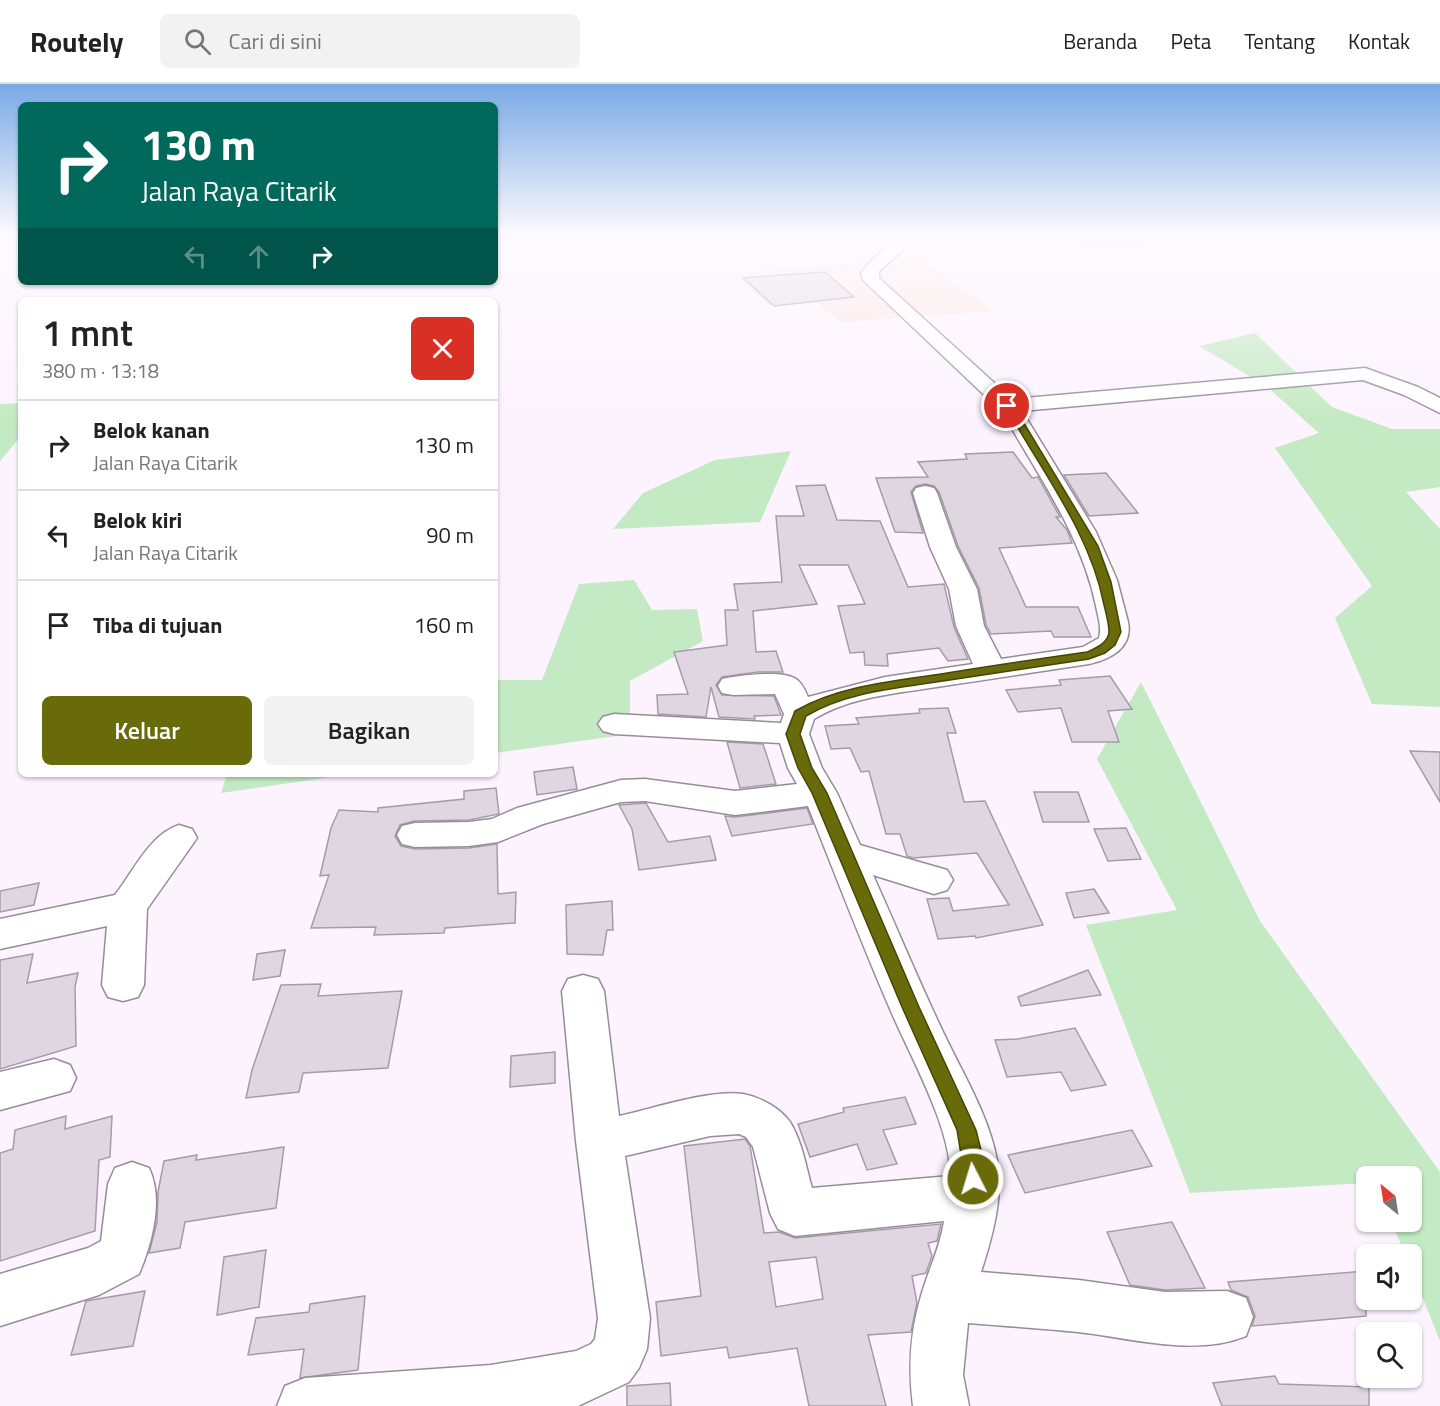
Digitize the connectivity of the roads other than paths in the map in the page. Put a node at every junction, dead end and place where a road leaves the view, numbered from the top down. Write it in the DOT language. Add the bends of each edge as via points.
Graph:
graph roads {
  1 [pos="891,299"];
  2 [pos="1440,384"];
  3 [pos="1411,391"];
  4 [pos="1007,406"];
  5 [pos="1440,407"];
  6 [pos="925,493"];
  7 [pos="991,670"];
  8 [pos="733,686"];
  9 [pos="615,724"];
  10 [pos="796,724"];
  11 [pos="819,793"];
  12 [pos="415,835"];
  13 [pos="179,838"];
  14 [pos="846,854"];
  15 [pos="934,880"];
  16 [pos="128,907"];
  17 [pos="0,934"];
  18 [pos="123,984"];
  19 [pos="583,991"];
  20 [pos="54,1078"];
  21 [pos="0,1091"];
  22 [pos="599,1141"];
  23 [pos="132,1184"];
  24 [pos="973,1196"];
  25 [pos="947,1295"];
  26 [pos="0,1300"];
  27 [pos="1227,1317"];
  28 [pos="305,1406"];
  29 [pos="941,1406"];
  1 -- 4 [label="street"];
  2 -- 3 [label="street"];
  3 -- 4 [label="street" via="1374,376 1357,374"];
  3 -- 5 [label="street"];
  4 -- 7 [label="street" via="1092,546 1105,582 1115,632 1101,651 1089,655"];
  6 -- 7 [label="street" via="963,590 970,626"];
  7 -- 10 [label="street" via="885,686 815,705"];
  8 -- 10 [label="street" via="783,684 789,689"];
  9 -- 10 [label="street"];
  10 -- 11 [label="street" via="805,768"];
  11 -- 12 [label="street" via="735,803 645,790 621,791 530,816 498,830"];
  11 -- 14 [label="street"];
  13 -- 16 [label="street"];
  14 -- 15 [label="street"];
  14 -- 24 [label="street" via="966,1130 974,1162"];
  16 -- 17 [label="street"];
  16 -- 18 [label="street"];
  19 -- 22 [label="street"];
  20 -- 21 [label="street"];
  22 -- 24 [label="street" via="710,1116 743,1114 762,1123 774,1138 795,1213"];
  22 -- 28 [label="street" via="624,1318 620,1349 610,1363 581,1378 491,1393"];
  23 -- 26 [label="street" via="128,1238 121,1257 99,1270"];
  24 -- 25 [label="street" via="966,1240"];
  25 -- 27 [label="street" via="1165,1318"];
  25 -- 29 [label="street" via="938,1338 936,1375"];
}
